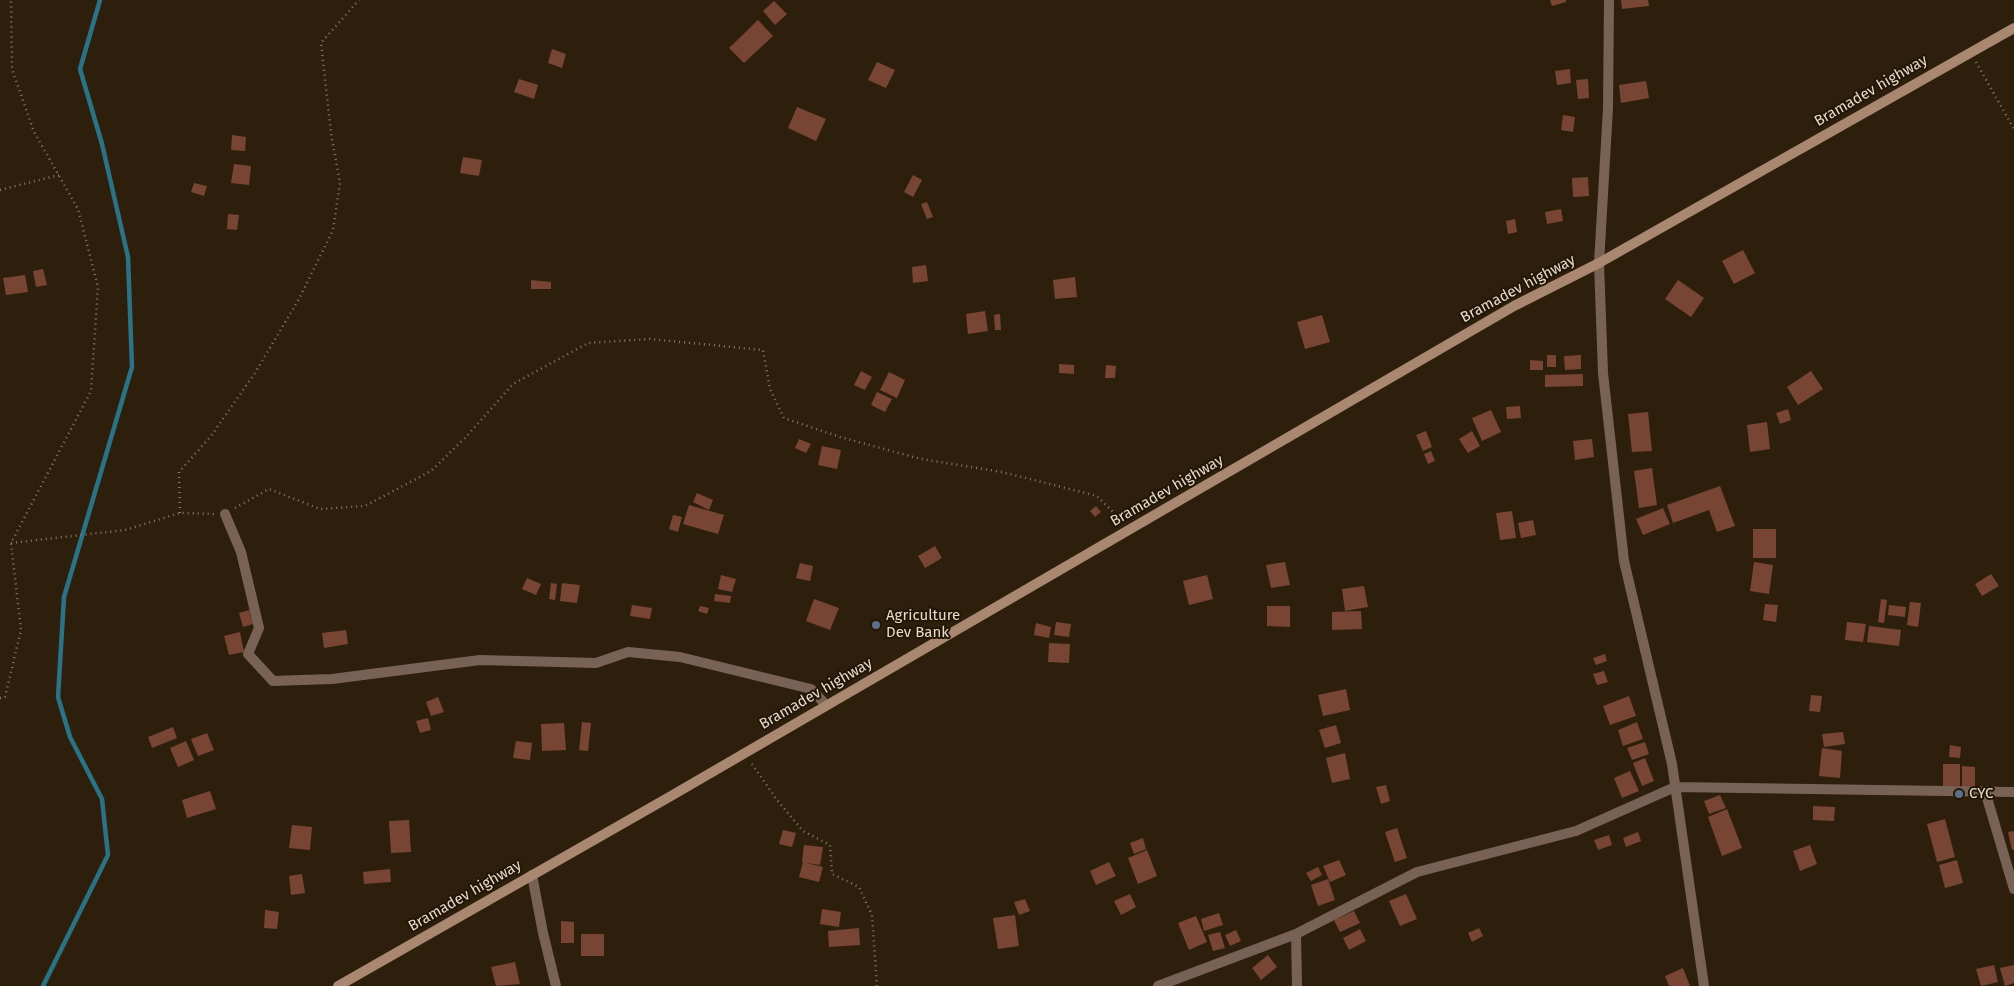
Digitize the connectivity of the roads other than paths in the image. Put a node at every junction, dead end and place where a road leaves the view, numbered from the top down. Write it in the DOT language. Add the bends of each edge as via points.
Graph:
graph roads {
  1 [pos="1609,0"];
  2 [pos="2014,28"];
  3 [pos="1599,263"];
  4 [pos="225,514"];
  5 [pos="826,705"];
  6 [pos="1675,787"];
  7 [pos="1985,791"];
  8 [pos="2014,792"];
  9 [pos="532,875"];
  10 [pos="2014,888"];
  11 [pos="1296,934"];
  12 [pos="338,986"];
  13 [pos="556,986"];
  14 [pos="1158,986"];
  15 [pos="1297,986"];
  16 [pos="1704,986"];
  1 -- 3 [label="street" via="1608,108"];
  2 -- 3 [label="street, Bramadev highway"];
  3 -- 5 [label="street, Bramadev highway" via="1514,306"];
  3 -- 6 [label="street" via="1603,374 1624,561"];
  4 -- 5 [label="street" via="242,552 259,628 248,654 272,681 342,678 480,660 596,663 628,652 680,657 811,688"];
  5 -- 9 [label="street, Bramadev highway"];
  6 -- 7 [label="street"];
  6 -- 11 [label="street" via="1576,831 1417,872"];
  6 -- 16 [label="street"];
  7 -- 8 [label="street"];
  7 -- 10 [label="street"];
  9 -- 12 [label="street, Bramadev highway"];
  9 -- 13 [label="street"];
  11 -- 14 [label="street"];
  11 -- 15 [label="street"];
}
